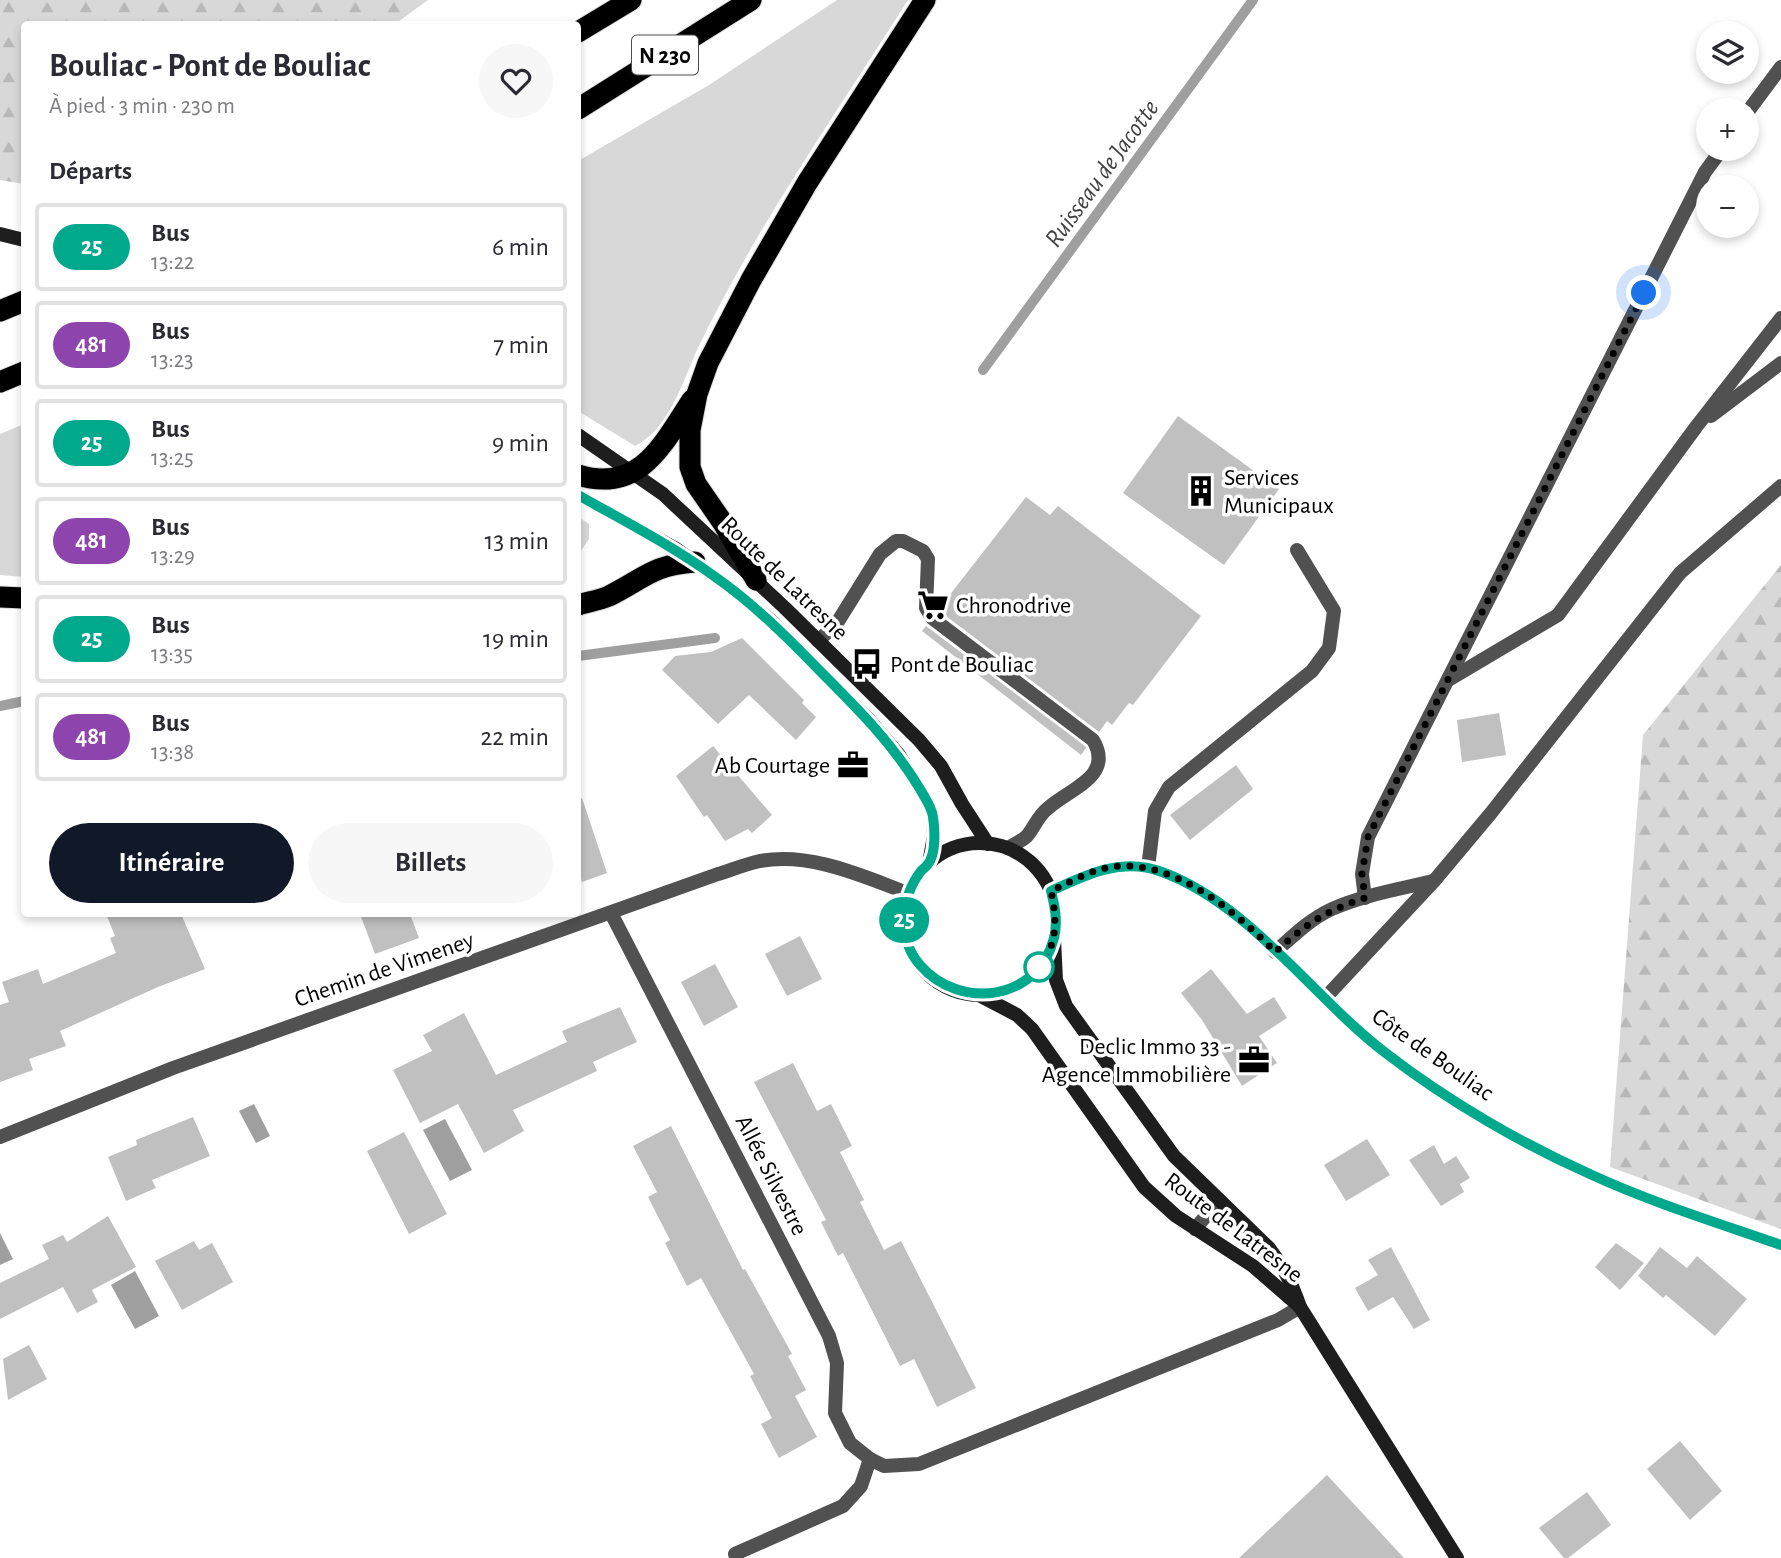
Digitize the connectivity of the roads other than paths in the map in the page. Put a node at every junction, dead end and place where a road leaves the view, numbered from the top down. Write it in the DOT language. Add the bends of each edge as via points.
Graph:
graph roads {
  1 [pos="631,0"];
  2 [pos="751,0"];
  3 [pos="925,0"];
  4 [pos="581,30"];
  5 [pos="1781,66"];
  6 [pos="1758,98"];
  7 [pos="581,107"];
  8 [pos="1713,161"];
  9 [pos="0,234"];
  10 [pos="21,239"];
  11 [pos="21,303"];
  12 [pos="0,311"];
  13 [pos="1781,318"];
  14 [pos="1781,363"];
  15 [pos="21,373"];
  16 [pos="0,382"];
  17 [pos="696,394"];
  18 [pos="1696,427"];
  19 [pos="581,437"];
  20 [pos="633,472"];
  21 [pos="581,475"];
  22 [pos="1781,486"];
  23 [pos="581,497"];
  24 [pos="1297,550"];
  25 [pos="695,562"];
  26 [pos="756,580"];
  27 [pos="0,597"];
  28 [pos="21,598"];
  29 [pos="581,604"];
  30 [pos="818,641"];
  31 [pos="1448,680"];
  32 [pos="988,844"];
  33 [pos="1008,848"];
  34 [pos="929,863"];
  35 [pos="1148,868"];
  36 [pos="1434,881"];
  37 [pos="1051,891"];
  38 [pos="908,893"];
  39 [pos="1365,898"];
  40 [pos="611,913"];
  41 [pos="1054,939"];
  42 [pos="1275,952"];
  43 [pos="979,995"];
  44 [pos="1325,998"];
  45 [pos="0,1137"];
  46 [pos="1219,1200"];
  47 [pos="1195,1229"];
  48 [pos="1781,1245"];
  49 [pos="1300,1307"];
  50 [pos="870,1459"];
  51 [pos="737,1558"];
  52 [pos="1457,1558"];
  1 -- 4 [label="highway, N 230"];
  2 -- 7 [label="highway, N 230"];
  3 -- 17 [label="highway" via="807,183 751,280"];
  5 -- 6 [label="street"];
  8 -- 31 [label="street"];
  9 -- 10 [label="street"];
  11 -- 12 [label="highway"];
  13 -- 18 [label="street"];
  14 -- 18 [label="street"];
  15 -- 16 [label="highway"];
  17 -- 20 [label="highway" via="653,457"];
  17 -- 26 [label="highway" via="690,467"];
  18 -- 31 [label="street" via="1558,615"];
  19 -- 20 [label="street, Route de Latresne"];
  20 -- 21 [label="highway" via="609,480"];
  20 -- 26 [label="street, Route de Latresne"];
  22 -- 36 [label="street" via="1681,573"];
  23 -- 25 [label="street, Route de Latresne"];
  24 -- 35 [label="street" via="1334,611 1329,648 1312,671 1169,787 1155,811"];
  25 -- 29 [label="highway" via="648,572 607,597"];
  25 -- 34 [label="street, Route de Latresne" via="770,620 899,755 933,815"];
  26 -- 30 [label="street, Route de Latresne"];
  27 -- 28 [label="highway"];
  30 -- 32 [label="street, Route de Latresne" via="941,766"];
  30 -- 33 [label="street" via="837,623 890,544 903,541 923,551 928,559 926,608 932,618 1093,740 1099,750 1090,779 1045,810 1026,837"];
  31 -- 39 [label="street" via="1368,837 1362,874"];
  32 -- 33 [label="street"];
  32 -- 34 [label="street" via="964,845"];
  33 -- 37 [label="street" via="1041,873"];
  34 -- 38 [label="street"];
  35 -- 37 [label="street, Côte de Bouliac" via="1112,867"];
  35 -- 42 [label="street, Côte de Bouliac" via="1210,897"];
  36 -- 39 [label="street"];
  36 -- 44 [label="street"];
  37 -- 41 [label="street"];
  38 -- 40 [label="street, Chemin de Vimeney" via="828,865 803,860 761,861"];
  38 -- 43 [label="street" via="904,917 907,940 917,962 934,980 955,991"];
  39 -- 42 [label="street" via="1308,923"];
  40 -- 45 [label="street, Chemin de Vimeney" via="185,1064"];
  40 -- 50 [label="street, Allée Silvestre" via="830,1336 837,1363 835,1413 850,1443"];
  41 -- 43 [label="street" via="1044,962 1026,980 1004,992"];
  41 -- 46 [label="street, Route de Latresne" via="1056,980 1066,1006 1174,1156"];
  42 -- 44 [label="street, Côte de Bouliac"];
  43 -- 47 [label="street, Route de Latresne" via="1017,1015 1032,1029 1144,1187"];
  44 -- 48 [label="street, Côte de Bouliac" via="1396,1061 1543,1152 1646,1198"];
  46 -- 47 [label="street"];
  46 -- 49 [label="street, Route de Latresne" via="1280,1262"];
  47 -- 49 [label="street, Route de Latresne" via="1252,1266"];
  49 -- 50 [label="street" via="1278,1320 919,1464 884,1466"];
  49 -- 52 [label="street, Route de Latresne"];
  50 -- 51 [label="street" via="861,1486 844,1506 735,1554"];
}
